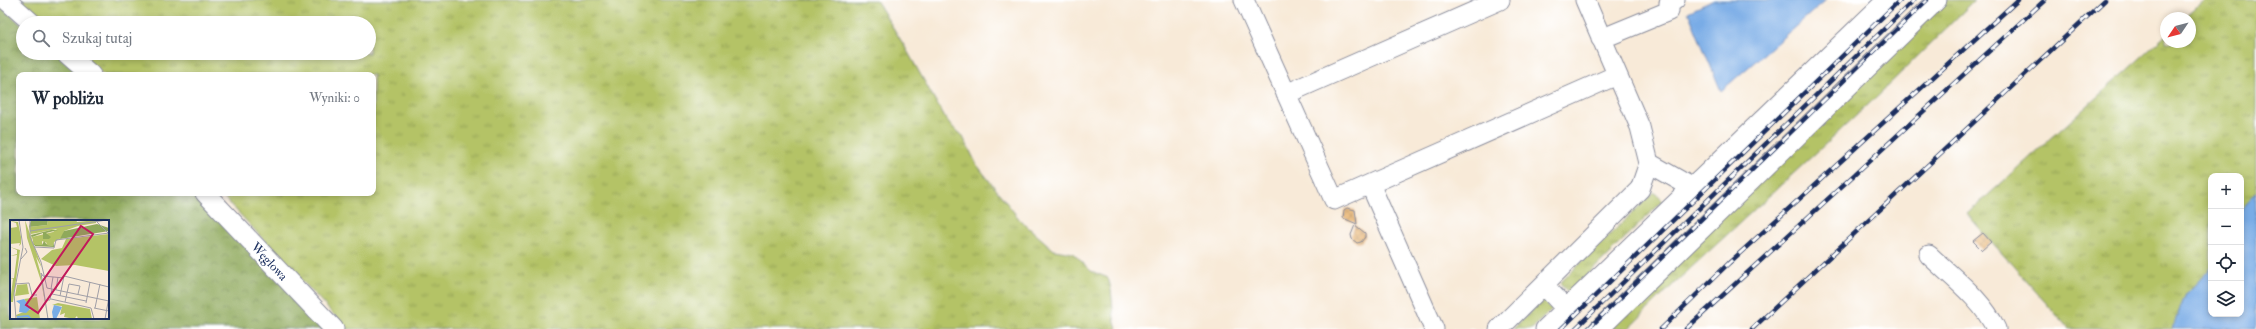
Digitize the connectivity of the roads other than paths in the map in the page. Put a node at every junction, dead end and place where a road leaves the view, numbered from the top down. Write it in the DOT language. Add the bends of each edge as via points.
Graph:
graph roads {
  1 [pos="6,0"];
  2 [pos="1244,0"];
  3 [pos="1500,0"];
  4 [pos="1584,0"];
  5 [pos="1675,0"];
  6 [pos="1887,0"];
  7 [pos="1937,0"];
  8 [pos="24,16"];
  9 [pos="1602,39"];
  10 [pos="74,60"];
  11 [pos="87,72"];
  12 [pos="1618,75"];
  13 [pos="1286,94"];
  14 [pos="1648,163"];
  15 [pos="1370,184"];
  16 [pos="1693,188"];
  17 [pos="209,196"];
  18 [pos="1929,255"];
  19 [pos="1544,285"];
  20 [pos="1566,309"];
  21 [pos="334,329"];
  22 [pos="1434,329"];
  23 [pos="1499,329"];
  24 [pos="1545,329"];
  25 [pos="1599,329"];
  26 [pos="1996,329"];
  1 -- 8 [label="street"];
  2 -- 13 [label="street"];
  3 -- 13 [label="street"];
  4 -- 9 [label="street"];
  5 -- 9 [label="street" via="1669,3 1669,11"];
  6 -- 16 [label="street"];
  7 -- 25 [label="street"];
  9 -- 12 [label="street"];
  10 -- 11 [label="street"];
  12 -- 14 [label="street" via="1640,127"];
  12 -- 15 [label="street"];
  13 -- 15 [label="street" via="1334,200"];
  14 -- 16 [label="street"];
  14 -- 19 [label="street" via="1640,189"];
  15 -- 22 [label="street"];
  16 -- 20 [label="street"];
  17 -- 21 [label="street, Węglowa"];
  18 -- 26 [label="street" via="1971,295 1992,320"];
  19 -- 20 [label="street"];
  19 -- 23 [label="street"];
  20 -- 24 [label="street"];
}
